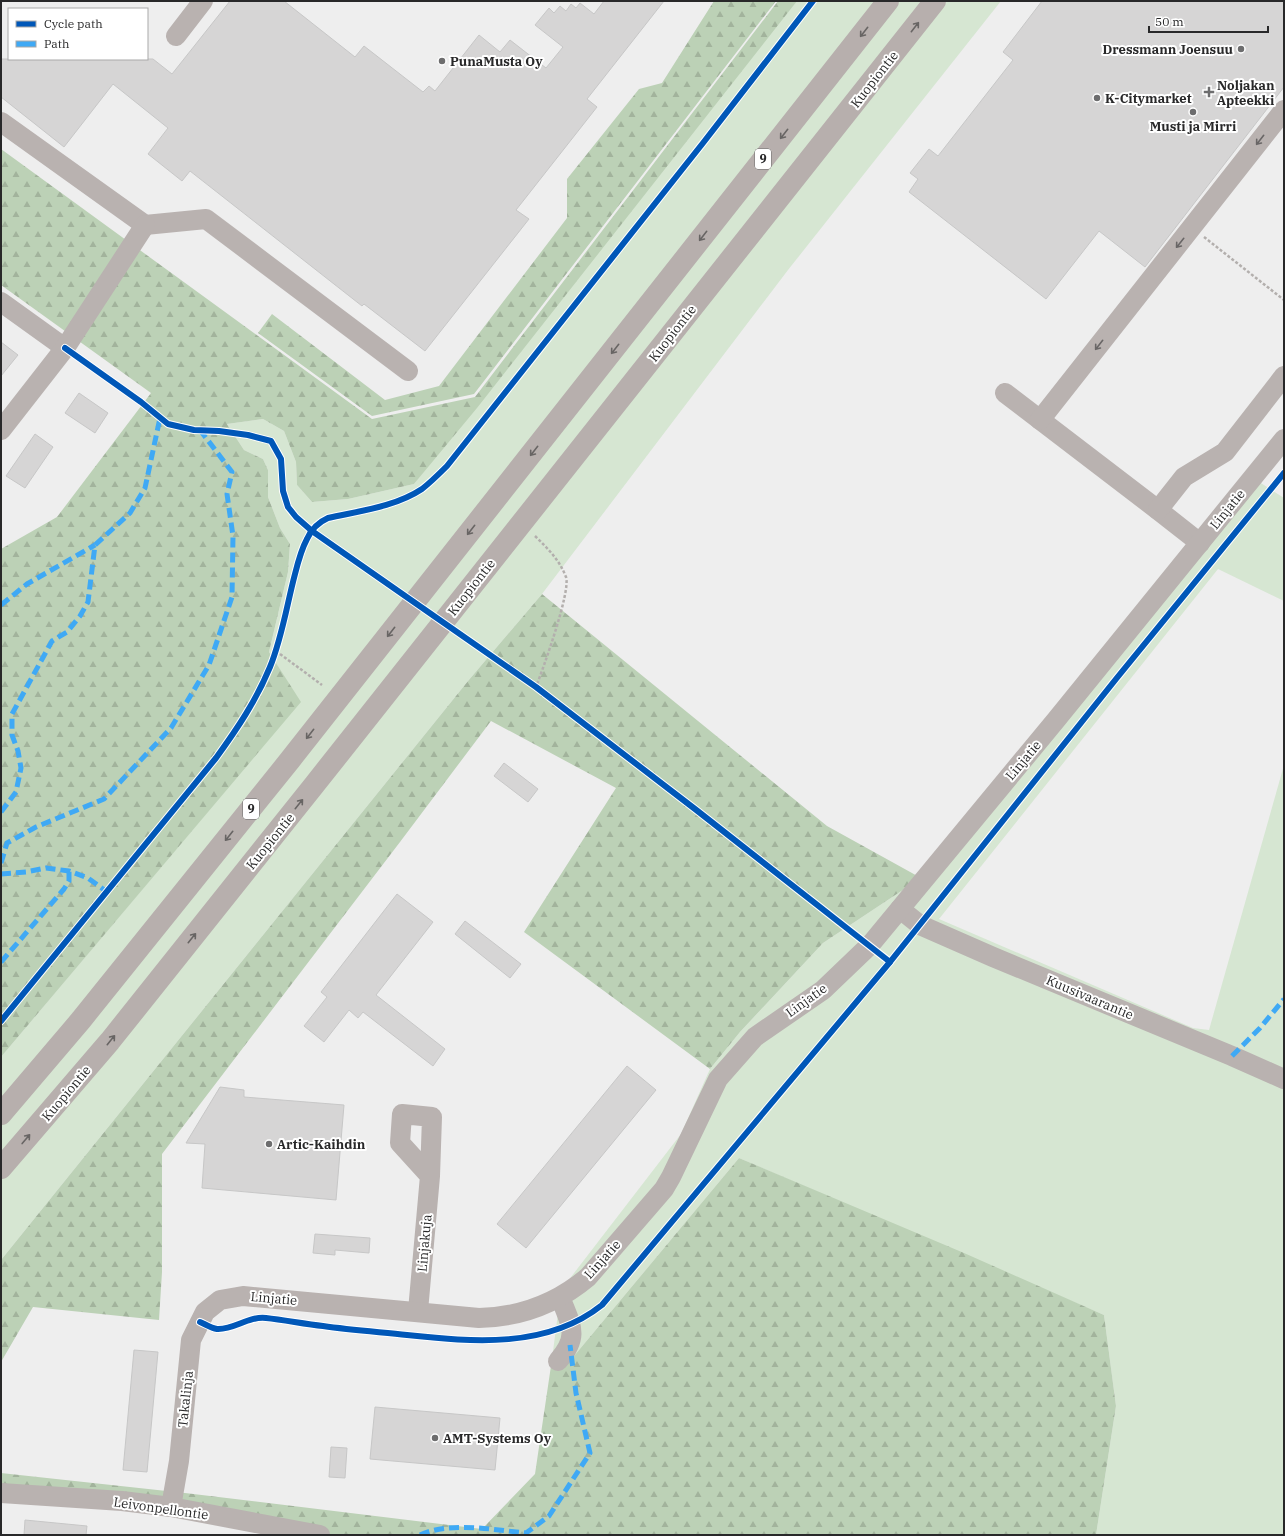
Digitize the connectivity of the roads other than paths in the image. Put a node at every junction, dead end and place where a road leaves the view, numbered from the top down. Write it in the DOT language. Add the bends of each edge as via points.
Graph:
graph roads {
  1 [pos="203,1"];
  2 [pos="888,1"];
  3 [pos="935,1"];
  4 [pos="176,36"];
  5 [pos="1284,110"];
  6 [pos="1,122"];
  7 [pos="145,225"];
  8 [pos="1,302"];
  9 [pos="65,348"];
  10 [pos="408,371"];
  11 [pos="1284,376"];
  12 [pos="1005,393"];
  13 [pos="1040,420"];
  14 [pos="1,430"];
  15 [pos="1284,439"];
  16 [pos="1158,510"];
  17 [pos="1200,543"];
  18 [pos="900,909"];
  19 [pos="1284,1079"];
  20 [pos="1,1114"];
  21 [pos="1,1168"];
  22 [pos="430,1176"];
  23 [pos="560,1297"];
  24 [pos="220,1300"];
  25 [pos="418,1311"];
  26 [pos="558,1362"];
  27 [pos="1,1493"];
  28 [pos="171,1507"];
  29 [pos="320,1535"];
  1 -- 4 [label="street"];
  2 -- 20 [label="highway, 9, one-way" via="285,766 81,1020"];
  21 -- 3 [label="highway, Kuopiontie, one-way" via="110,1041"];
  5 -- 13 [label="street, one-way"];
  6 -- 7 [label="street"];
  7 -- 9 [label="street"];
  7 -- 10 [label="street" via="206,219"];
  8 -- 9 [label="street"];
  9 -- 14 [label="street"];
  11 -- 16 [label="street" via="1224,452 1184,477"];
  12 -- 13 [label="street"];
  13 -- 16 [label="street"];
  15 -- 17 [label="street, Linjatie"];
  16 -- 17 [label="street"];
  17 -- 18 [label="street, Linjatie"];
  18 -- 19 [label="street, Kuusivaarantie" via="920,924 986,954"];
  18 -- 23 [label="street, Linjatie" via="870,945 823,990 755,1036 718,1079 664,1189 588,1277"];
  22 -- 25 [label="street, Linjakuja"];
  23 -- 25 [label="street, Linjatie" via="526,1312 496,1318"];
  23 -- 26 [label="street" via="571,1325 572,1335 570,1345"];
  24 -- 25 [label="street, Linjatie" via="243,1296"];
  24 -- 28 [label="street, Takalinja" via="205,1312 191,1340 179,1461"];
  27 -- 28 [label="street, Leivonpellontie" via="122,1500"];
  28 -- 29 [label="street, Leivonpellontie"];
}
